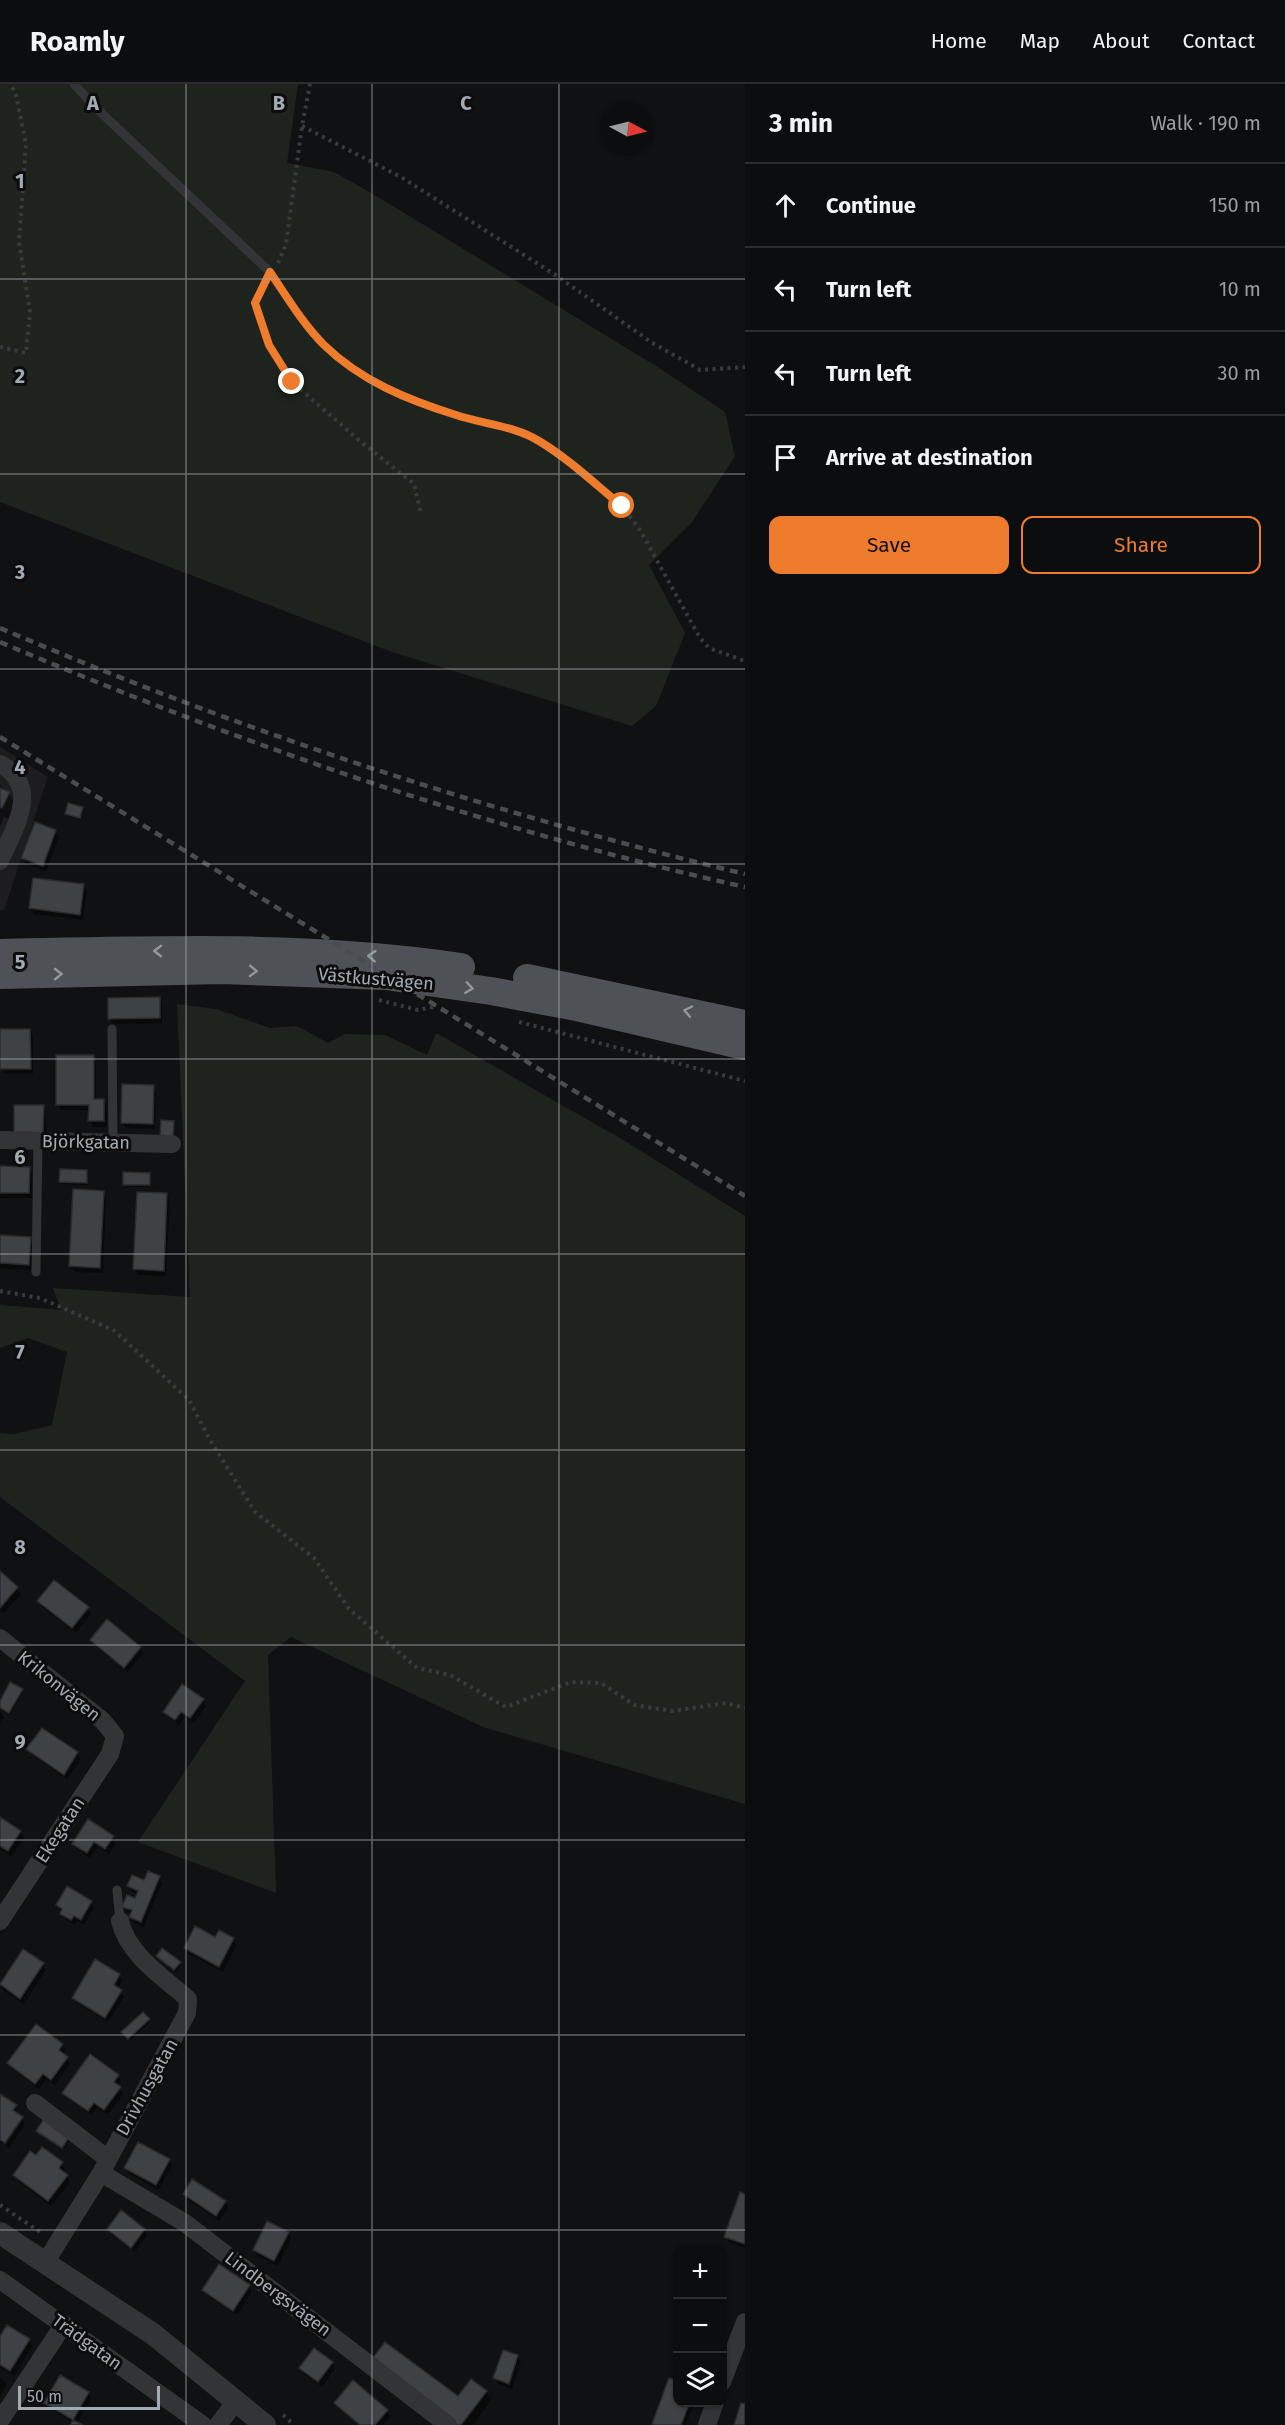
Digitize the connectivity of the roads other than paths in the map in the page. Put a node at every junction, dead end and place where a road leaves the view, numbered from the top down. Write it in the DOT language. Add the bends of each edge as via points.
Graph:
graph roads {
  1 [pos="74,84"];
  2 [pos="270,272"];
  3 [pos="0,764"];
  4 [pos="0,861"];
  5 [pos="0,953"];
  6 [pos="0,975"];
  7 [pos="745,1024"];
  8 [pos="112,1029"];
  9 [pos="745,1046"];
  10 [pos="0,1140"];
  11 [pos="38,1141"];
  12 [pos="113,1142"];
  13 [pos="172,1144"];
  14 [pos="36,1272"];
  15 [pos="0,1638"];
  16 [pos="115,1736"];
  17 [pos="117,1890"];
  18 [pos="0,1921"];
  19 [pos="120,1921"];
  20 [pos="35,2103"];
  21 [pos="104,2166"];
  22 [pos="0,2233"];
  23 [pos="45,2263"];
  24 [pos="0,2280"];
  25 [pos="745,2322"];
  26 [pos="64,2325"];
  27 [pos="727,2371"];
  28 [pos="237,2400"];
  29 [pos="714,2407"];
  30 [pos="0,2421"];
  31 [pos="203,2425"];
  32 [pos="218,2425"];
  33 [pos="265,2425"];
  34 [pos="448,2425"];
  35 [pos="707,2425"];
  1 -- 2 [label="lane"];
  3 -- 4 [label="street" via="23,787 20,815"];
  7 -- 5 [label="main road, Västkustvägen, one-way" via="582,988 408,959 272,951"];
  6 -- 9 [label="main road, Västkustvägen, one-way" via="222,970 386,976 577,1007"];
  8 -- 12 [label="lane"];
  10 -- 11 [label="street, Björkgatan"];
  11 -- 12 [label="street, Björkgatan"];
  11 -- 14 [label="lane"];
  12 -- 13 [label="street, Björkgatan"];
  15 -- 16 [label="street, Krikonvägen" via="103,1721"];
  16 -- 18 [label="street, Ekegatan" via="110,1754"];
  17 -- 19 [label="lane"];
  19 -- 21 [label="street, Drivhusgatan" via="124,1935 143,1959 188,1999 187,2013"];
  20 -- 21 [label="street, Lindbergsvägen"];
  21 -- 23 [label="street, Drivhusgatan"];
  21 -- 34 [label="street, Lindbergsvägen" via="185,2223"];
  22 -- 23 [label="street"];
  23 -- 28 [label="street" via="153,2334"];
  24 -- 26 [label="street, Trädgatan"];
  25 -- 27 [label="street"];
  26 -- 30 [label="street"];
  26 -- 31 [label="street, Trädgatan"];
  28 -- 32 [label="street"];
  28 -- 33 [label="street"];
  29 -- 35 [label="street"];
}
